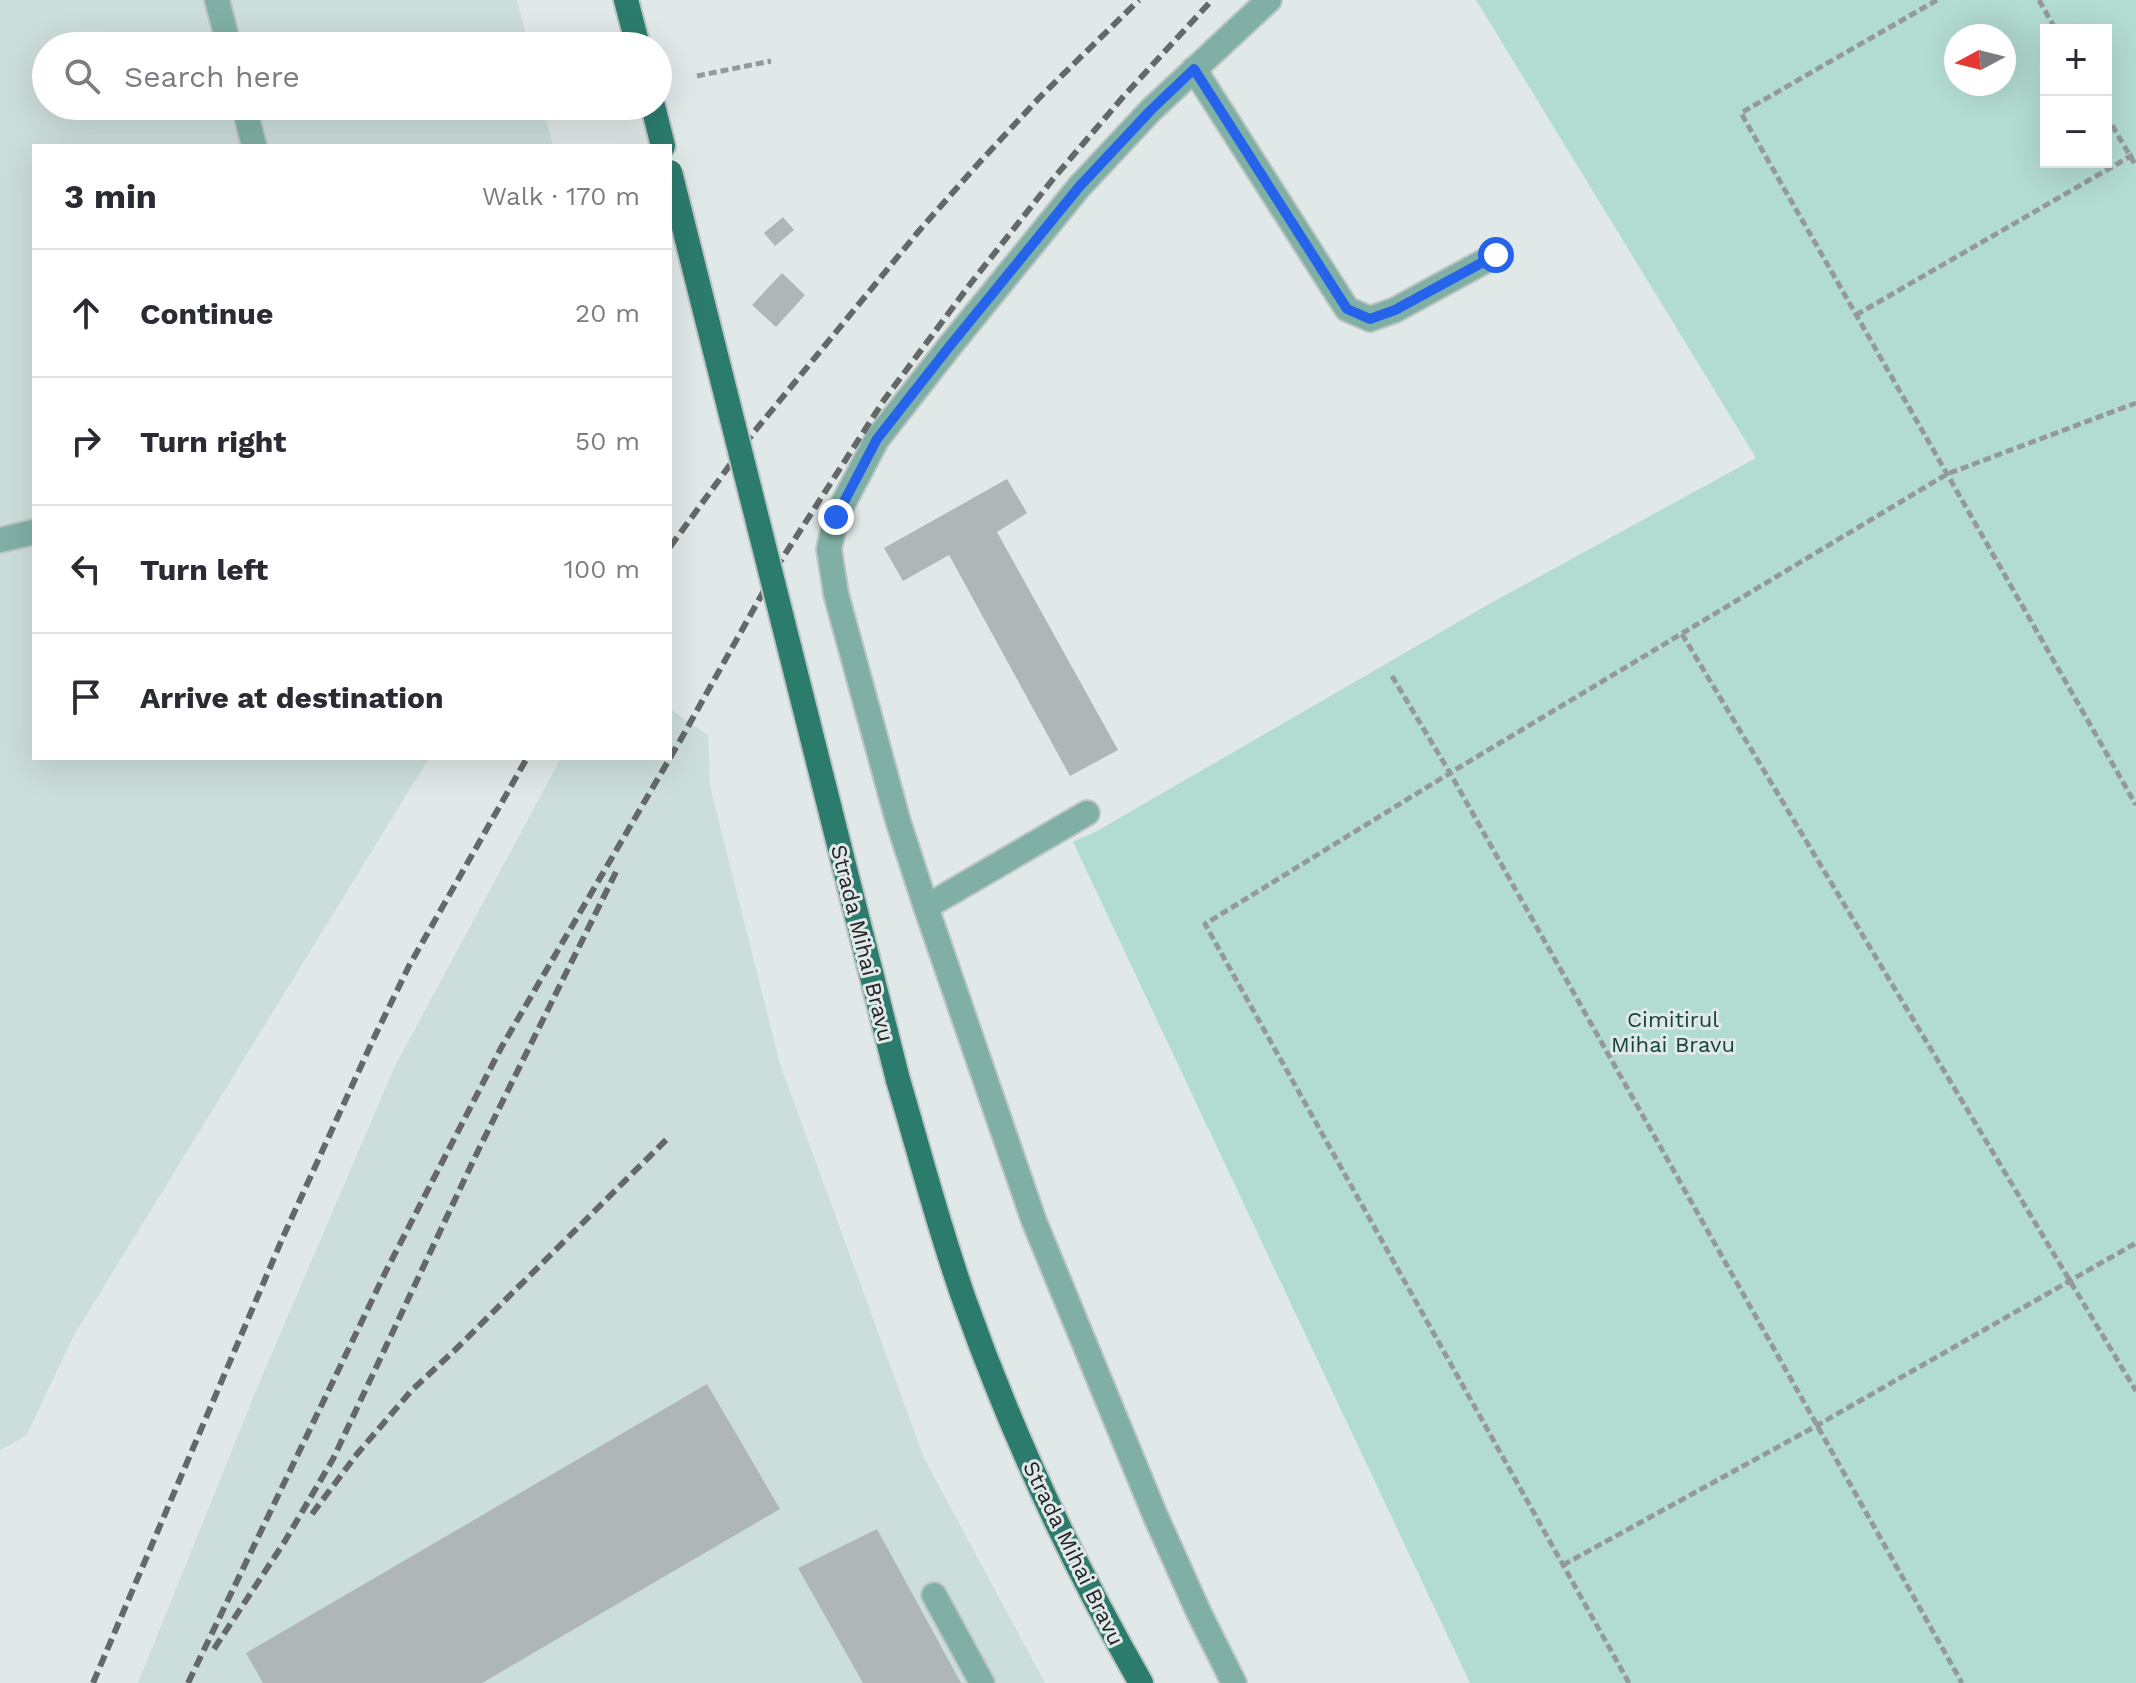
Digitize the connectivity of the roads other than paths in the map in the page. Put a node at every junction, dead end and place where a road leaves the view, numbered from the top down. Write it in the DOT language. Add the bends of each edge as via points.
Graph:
graph roads {
  1 [pos="217,0"];
  2 [pos="626,0"];
  3 [pos="1269,0"];
  4 [pos="225,32"];
  5 [pos="634,32"];
  6 [pos="1194,69"];
  7 [pos="248,120"];
  8 [pos="656,120"];
  9 [pos="254,144"];
  10 [pos="662,144"];
  11 [pos="672,180"];
  12 [pos="1496,255"];
  13 [pos="32,532"];
  14 [pos="0,540"];
  15 [pos="1087,813"];
  16 [pos="926,907"];
  17 [pos="934,1595"];
  18 [pos="982,1683"];
  19 [pos="1141,1683"];
  20 [pos="1234,1683"];
  1 -- 4 [label="lane"];
  2 -- 5 [label="main road"];
  3 -- 6 [label="lane"];
  6 -- 12 [label="lane" via="1347,309 1370,319 1395,310"];
  6 -- 16 [label="lane" via="1079,187 949,347 877,439 836,517 829,549 836,594"];
  7 -- 9 [label="lane"];
  8 -- 10 [label="main road"];
  11 -- 19 [label="main road, Strada Mihai Bravu, bridge" via="898,1080 964,1299 1044,1497"];
  13 -- 14 [label="lane"];
  15 -- 16 [label="lane"];
  16 -- 20 [label="lane" via="1034,1221 1155,1515"];
  17 -- 18 [label="lane"];
}
